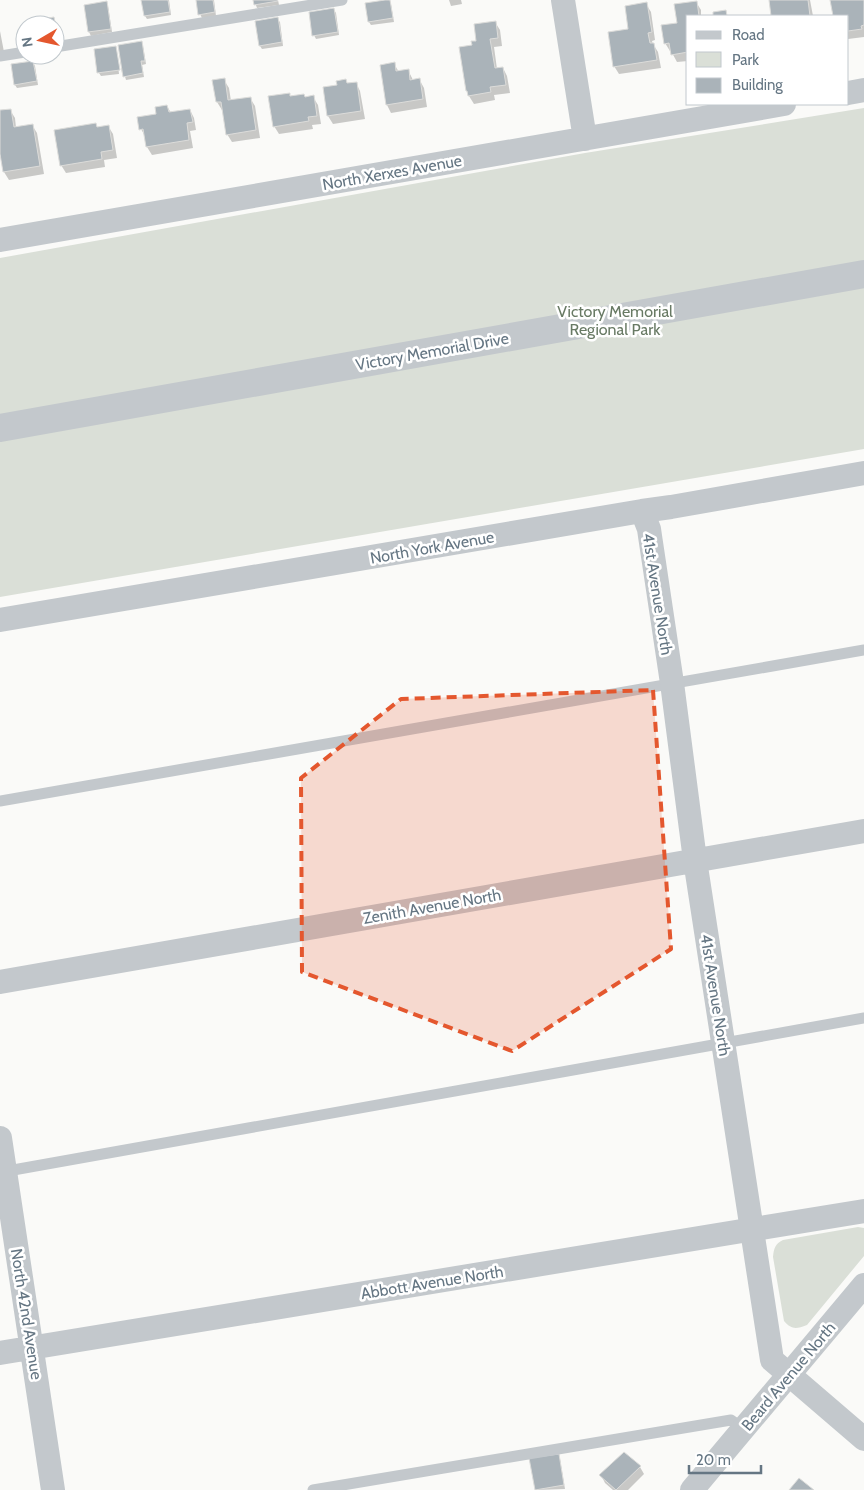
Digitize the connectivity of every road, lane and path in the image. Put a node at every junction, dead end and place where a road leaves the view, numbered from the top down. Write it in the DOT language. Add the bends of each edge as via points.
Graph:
graph roads {
  1 [pos="342,0"];
  2 [pos="563,0"];
  3 [pos="65,45"];
  4 [pos="15,54"];
  5 [pos="0,56"];
  6 [pos="864,90"];
  7 [pos="849,93"];
  8 [pos="778,105"];
  9 [pos="585,139"];
  10 [pos="0,240"];
  11 [pos="864,274"];
  12 [pos="0,428"];
  13 [pos="864,472"];
  14 [pos="642,511"];
  15 [pos="0,620"];
  16 [pos="864,650"];
  17 [pos="672,684"];
  18 [pos="0,801"];
  19 [pos="864,831"];
  20 [pos="695,860"];
  21 [pos="0,982"];
  22 [pos="864,1018"];
  23 [pos="724,1044"];
  24 [pos="0,1138"];
  25 [pos="3,1172"];
  26 [pos="864,1211"];
  27 [pos="752,1229"];
  28 [pos="864,1285"];
  29 [pos="32,1348"];
  30 [pos="0,1354"];
  31 [pos="788,1375"];
  32 [pos="744,1429"];
  33 [pos="864,1439"];
  34 [pos="53,1490"];
  35 [pos="313,1490"];
  36 [pos="692,1490"];
  1 -- 3 [label="lane"];
  2 -- 9 [label="street"];
  4 -- 5 [label="lane"];
  6 -- 7 [label="street"];
  8 -- 9 [label="street, North Xerxes Avenue"];
  9 -- 10 [label="street, North Xerxes Avenue"];
  11 -- 12 [label="street, Victory Memorial Drive"];
  13 -- 14 [label="street, North York Avenue"];
  14 -- 15 [label="street, North York Avenue"];
  14 -- 17 [label="street, 41st Avenue North" via="649,529"];
  16 -- 17 [label="lane"];
  17 -- 18 [label="lane"];
  17 -- 20 [label="street, 41st Avenue North"];
  19 -- 20 [label="street, Zenith Avenue North"];
  20 -- 21 [label="street, Zenith Avenue North"];
  20 -- 23 [label="street, 41st Avenue North"];
  22 -- 23 [label="lane"];
  23 -- 25 [label="lane"];
  23 -- 27 [label="street, 41st Avenue North"];
  24 -- 25 [label="street, North 42nd Avenue"];
  25 -- 29 [label="street, North 42nd Avenue"];
  26 -- 27 [label="street, Abbott Avenue North"];
  27 -- 29 [label="street, Abbott Avenue North"];
  27 -- 31 [label="street, 41st Avenue North" via="772,1360"];
  28 -- 31 [label="street, Beard Avenue North"];
  29 -- 30 [label="street, Abbott Avenue North"];
  29 -- 34 [label="street, North 42nd Avenue"];
  31 -- 32 [label="street, Beard Avenue North"];
  31 -- 33 [label="street, 41st Avenue North"];
  32 -- 35 [label="lane" via="731,1420"];
  32 -- 36 [label="street, Beard Avenue North"];
}
